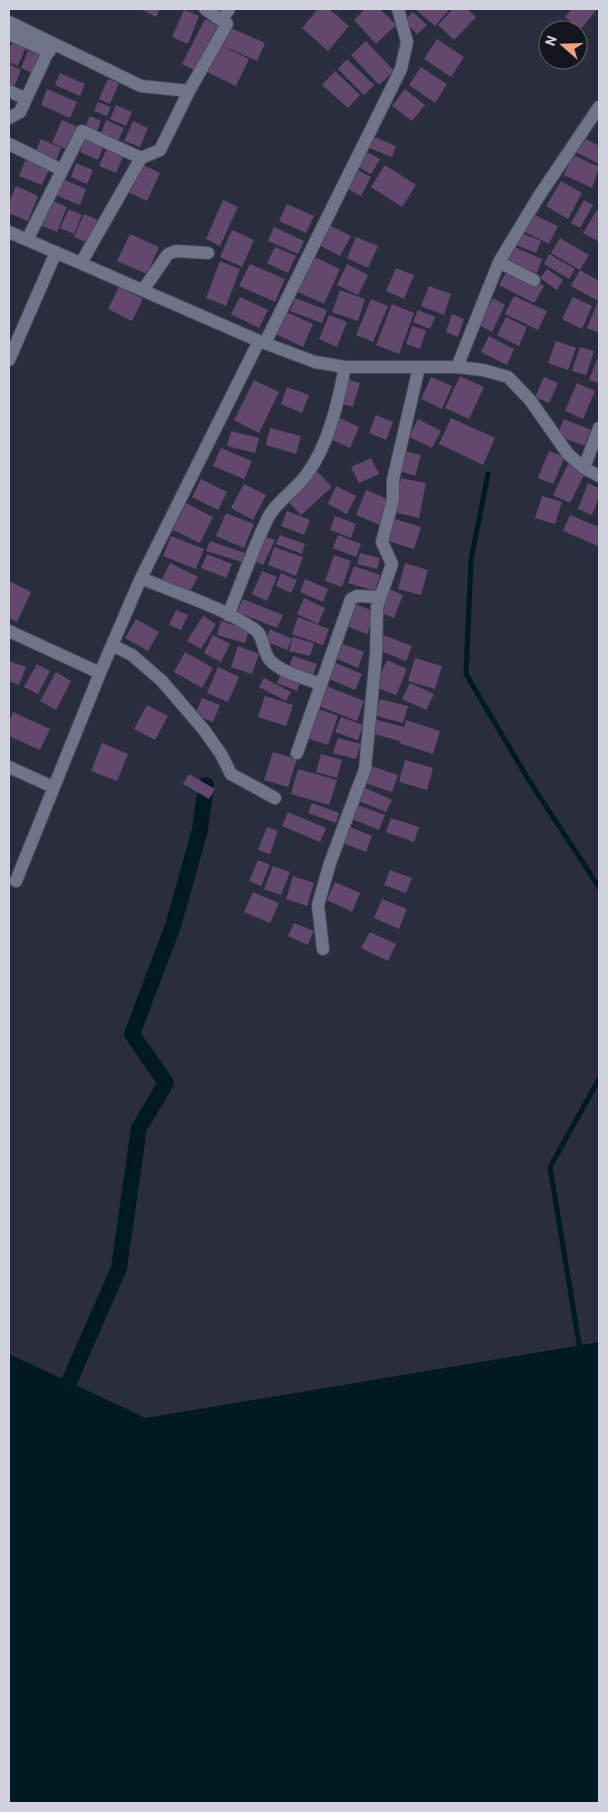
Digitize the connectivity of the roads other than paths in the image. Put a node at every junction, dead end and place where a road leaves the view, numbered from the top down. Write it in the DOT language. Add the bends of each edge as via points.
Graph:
graph roads {
  1 [pos="205,9"];
  2 [pos="229,9"];
  3 [pos="402,11"];
  4 [pos="222,20"];
  5 [pos="9,22"];
  6 [pos="9,34"];
  7 [pos="51,48"];
  8 [pos="189,91"];
  9 [pos="9,92"];
  10 [pos="26,99"];
  11 [pos="599,107"];
  12 [pos="9,118"];
  13 [pos="9,144"];
  14 [pos="141,158"];
  15 [pos="62,170"];
  16 [pos="9,232"];
  17 [pos="27,240"];
  18 [pos="56,252"];
  19 [pos="208,253"];
  20 [pos="499,262"];
  21 [pos="81,263"];
  22 [pos="534,280"];
  23 [pos="143,290"];
  24 [pos="262,342"];
  25 [pos="9,360"];
  26 [pos="345,367"];
  27 [pos="419,367"];
  28 [pos="457,367"];
  29 [pos="599,428"];
  30 [pos="584,468"];
  31 [pos="599,476"];
  32 [pos="141,578"];
  33 [pos="379,597"];
  34 [pos="228,615"];
  35 [pos="9,631"];
  36 [pos="112,645"];
  37 [pos="100,673"];
  38 [pos="320,684"];
  39 [pos="297,754"];
  40 [pos="9,767"];
  41 [pos="53,787"];
  42 [pos="274,798"];
  43 [pos="16,882"];
  44 [pos="323,949"];
  1 -- 4 [label="street"];
  2 -- 4 [label="street"];
  3 -- 24 [label="street" via="407,42 401,69"];
  4 -- 8 [label="street" via="227,24"];
  5 -- 7 [label="street"];
  6 -- 7 [label="street"];
  7 -- 8 [label="street" via="141,86"];
  7 -- 10 [label="street"];
  8 -- 14 [label="street" via="160,150"];
  9 -- 10 [label="street"];
  10 -- 12 [label="street" via="20,112"];
  11 -- 20 [label="street"];
  13 -- 15 [label="street"];
  14 -- 15 [label="street" via="82,130"];
  14 -- 21 [label="street"];
  15 -- 17 [label="street"];
  16 -- 17 [label="street"];
  17 -- 18 [label="street"];
  18 -- 21 [label="street"];
  18 -- 25 [label="street"];
  19 -- 23 [label="street" via="176,251 168,254"];
  20 -- 22 [label="street"];
  20 -- 28 [label="street"];
  21 -- 23 [label="street"];
  23 -- 24 [label="street"];
  24 -- 26 [label="street" via="315,362"];
  24 -- 32 [label="street"];
  26 -- 27 [label="street"];
  26 -- 34 [label="street" via="339,399 322,444 307,474 280,500 270,516"];
  27 -- 28 [label="street"];
  27 -- 33 [label="street" via="382,542 392,564"];
  28 -- 30 [label="street" via="508,377 530,400 568,454"];
  29 -- 30 [label="street"];
  30 -- 31 [label="street"];
  32 -- 34 [label="street"];
  32 -- 36 [label="street"];
  33 -- 38 [label="street" via="356,596 351,599"];
  33 -- 44 [label="street" via="365,769 318,905"];
  34 -- 38 [label="street" via="258,632 269,659 276,665"];
  35 -- 37 [label="street"];
  36 -- 37 [label="street"];
  36 -- 42 [label="street" via="132,654 157,676 204,730 231,774"];
  37 -- 41 [label="street"];
  38 -- 39 [label="street"];
  40 -- 41 [label="street"];
  41 -- 43 [label="street"];
}
